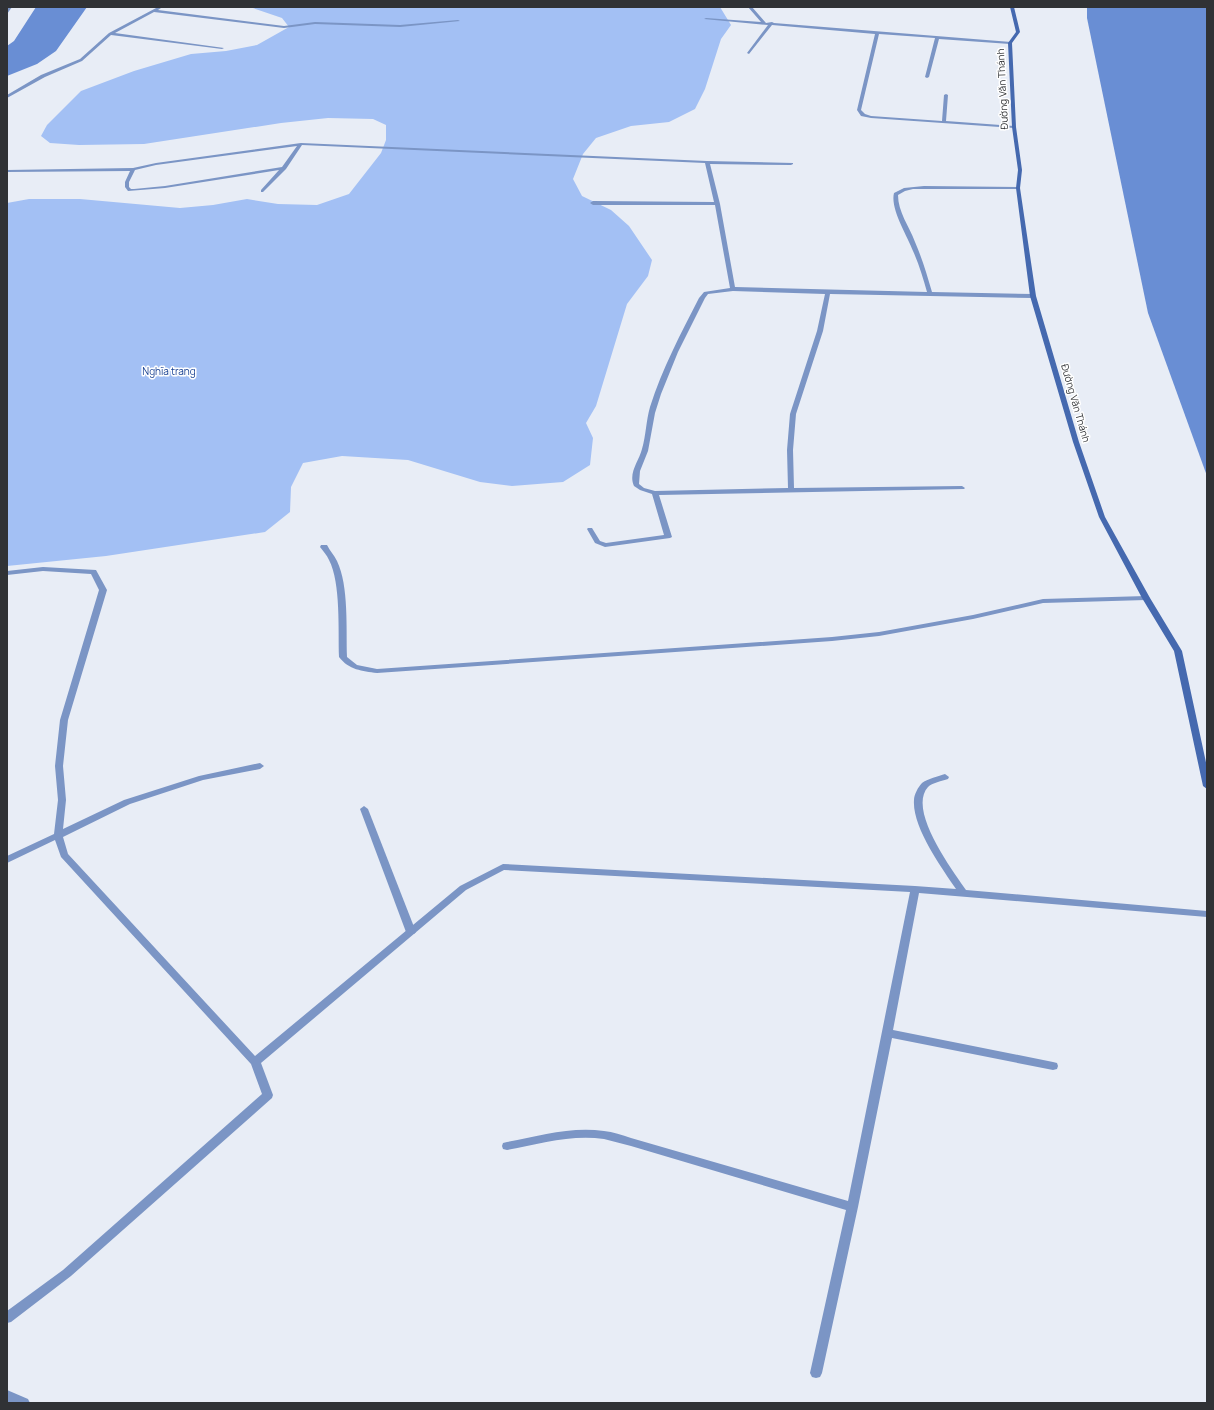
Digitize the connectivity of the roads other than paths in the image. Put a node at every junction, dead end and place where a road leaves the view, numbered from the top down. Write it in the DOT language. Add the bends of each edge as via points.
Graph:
graph roads {
  1 [pos="10,7"];
  2 [pos="162,7"];
  3 [pos="750,7"];
  4 [pos="1012,7"];
  5 [pos="155,11"];
  6 [pos="7,13"];
  7 [pos="706,19"];
  8 [pos="458,21"];
  9 [pos="764,23"];
  10 [pos="772,24"];
  11 [pos="877,32"];
  12 [pos="110,34"];
  13 [pos="937,37"];
  14 [pos="1010,43"];
  15 [pos="222,48"];
  16 [pos="749,53"];
  17 [pos="927,77"];
  18 [pos="946,95"];
  19 [pos="7,97"];
  20 [pos="944,122"];
  21 [pos="1014,127"];
  22 [pos="301,144"];
  23 [pos="707,162"];
  24 [pos="791,164"];
  25 [pos="284,168"];
  26 [pos="133,169"];
  27 [pos="7,172"];
  28 [pos="1018,188"];
  29 [pos="263,191"];
  30 [pos="593,203"];
  31 [pos="717,204"];
  32 [pos="733,289"];
  33 [pos="828,292"];
  34 [pos="930,294"];
  35 [pos="1033,296"];
  36 [pos="962,488"];
  37 [pos="791,490"];
  38 [pos="655,493"];
  39 [pos="590,529"];
  40 [pos="324,547"];
  41 [pos="7,573"];
  42 [pos="1146,598"];
  43 [pos="260,766"];
  44 [pos="945,778"];
  45 [pos="1207,786"];
  46 [pos="364,809"];
  47 [pos="58,836"];
  48 [pos="7,860"];
  49 [pos="915,889"];
  50 [pos="963,893"];
  51 [pos="1207,914"];
  52 [pos="411,932"];
  53 [pos="888,1034"];
  54 [pos="255,1062"];
  55 [pos="1053,1066"];
  56 [pos="507,1146"];
  57 [pos="853,1207"];
  58 [pos="7,1318"];
  59 [pos="816,1373"];
  60 [pos="7,1396"];
  61 [pos="24,1403"];
  1 -- 6 [label="street"];
  2 -- 5 [label="street"];
  3 -- 9 [label="street"];
  4 -- 14 [label="main road, Đường Văn Thánh" via="1018,32"];
  5 -- 8 [label="street" via="284,27 310,23 400,26"];
  5 -- 12 [label="street"];
  7 -- 9 [label="street"];
  9 -- 10 [label="street"];
  10 -- 11 [label="street"];
  10 -- 16 [label="street"];
  11 -- 13 [label="street"];
  11 -- 20 [label="street" via="859,110 871,117"];
  12 -- 15 [label="street"];
  12 -- 19 [label="street" via="81,60 43,76"];
  13 -- 14 [label="street"];
  13 -- 17 [label="street"];
  14 -- 21 [label="main road, Đường Văn Thánh"];
  18 -- 20 [label="street"];
  20 -- 21 [label="street"];
  21 -- 28 [label="main road, Đường Văn Thánh" via="1020,170"];
  22 -- 23 [label="street"];
  22 -- 25 [label="street"];
  22 -- 26 [label="street"];
  23 -- 24 [label="street"];
  23 -- 31 [label="street"];
  25 -- 26 [label="street" via="130,190 127,182"];
  25 -- 29 [label="street"];
  26 -- 27 [label="street"];
  28 -- 34 [label="street" via="924,187 901,190 896,194 900,213"];
  28 -- 35 [label="main road, Đường Văn Thánh"];
  30 -- 31 [label="street"];
  31 -- 32 [label="street"];
  32 -- 33 [label="street"];
  32 -- 38 [label="street" via="706,293 702,298 657,396 645,451 634,476 636,485"];
  33 -- 34 [label="street"];
  33 -- 37 [label="street" via="820,332 793,414 790,450"];
  34 -- 35 [label="street"];
  35 -- 42 [label="main road, Đường Văn Thánh" via="1076,442 1102,517"];
  36 -- 37 [label="street"];
  37 -- 38 [label="street"];
  38 -- 39 [label="street" via="668,537 605,545 597,542"];
  40 -- 42 [label="street" via="337,570 343,657 348,665 359,669 377,670 832,639 880,634 1043,601"];
  41 -- 47 [label="street" via="43,569 93,572 103,590 64,720 59,766 62,800"];
  42 -- 45 [label="main road, Đường Văn Thánh" via="1178,651"];
  43 -- 47 [label="street" via="202,778 127,802"];
  44 -- 50 [label="street" via="926,784 918,799 921,817 932,843"];
  46 -- 52 [label="street"];
  47 -- 48 [label="street"];
  47 -- 54 [label="street" via="64,855"];
  49 -- 50 [label="street"];
  49 -- 52 [label="street" via="503,867 463,888"];
  49 -- 53 [label="street"];
  50 -- 51 [label="street"];
  52 -- 54 [label="street"];
  53 -- 55 [label="street"];
  53 -- 57 [label="street"];
  54 -- 58 [label="street" via="268,1095 67,1273"];
  56 -- 57 [label="street" via="560,1136 603,1135"];
  57 -- 59 [label="street"];
  60 -- 61 [label="street"];
}
